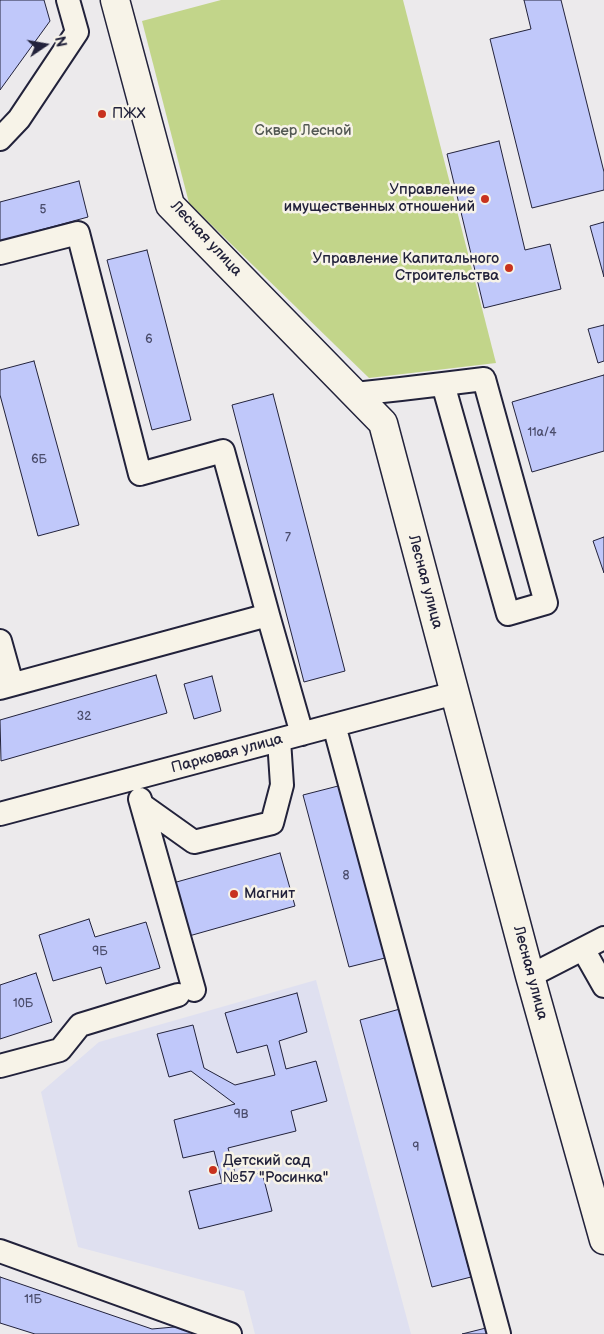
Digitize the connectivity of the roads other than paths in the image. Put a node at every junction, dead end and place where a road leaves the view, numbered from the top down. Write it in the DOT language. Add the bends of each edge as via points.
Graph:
graph roads {
  1 [pos="68,0"];
  2 [pos="115,0"];
  3 [pos="0,139"];
  4 [pos="0,253"];
  5 [pos="443,384"];
  6 [pos="355,394"];
  7 [pos="268,615"];
  8 [pos="0,641"];
  9 [pos="6,686"];
  10 [pos="455,693"];
  11 [pos="334,725"];
  12 [pos="302,734"];
  13 [pos="280,740"];
  14 [pos="135,778"];
  15 [pos="142,805"];
  16 [pos="0,814"];
  17 [pos="604,938"];
  18 [pos="583,949"];
  19 [pos="530,976"];
  20 [pos="604,986"];
  21 [pos="0,1066"];
  22 [pos="604,1240"];
  23 [pos="0,1251"];
  24 [pos="230,1334"];
  25 [pos="498,1334"];
  1 -- 3 [label="street" via="77,32 19,119"];
  2 -- 6 [label="main road, Лесная улица" via="170,205"];
  4 -- 7 [label="street" via="78,233 140,474 223,451"];
  5 -- 5 [label="street" via="484,379 546,603 508,614"];
  5 -- 6 [label="street"];
  6 -- 10 [label="main road, Лесная улица" via="383,423"];
  7 -- 9 [label="street"];
  7 -- 12 [label="street"];
  8 -- 9 [label="street"];
  10 -- 11 [label="street, Парковая улица"];
  10 -- 19 [label="main road, Лесная улица"];
  11 -- 12 [label="street, Парковая улица"];
  11 -- 25 [label="street"];
  12 -- 13 [label="street, Парковая улица"];
  13 -- 14 [label="street, Парковая улица"];
  13 -- 15 [label="street" via="282,785 272,823 194,842"];
  14 -- 15 [label="street"];
  14 -- 16 [label="street, Парковая улица"];
  15 -- 21 [label="street" via="186,993 80,1025 60,1050"];
  17 -- 18 [label="street"];
  18 -- 19 [label="street"];
  18 -- 20 [label="street"];
  19 -- 22 [label="main road, Лесная улица"];
  23 -- 24 [label="street"];
}
